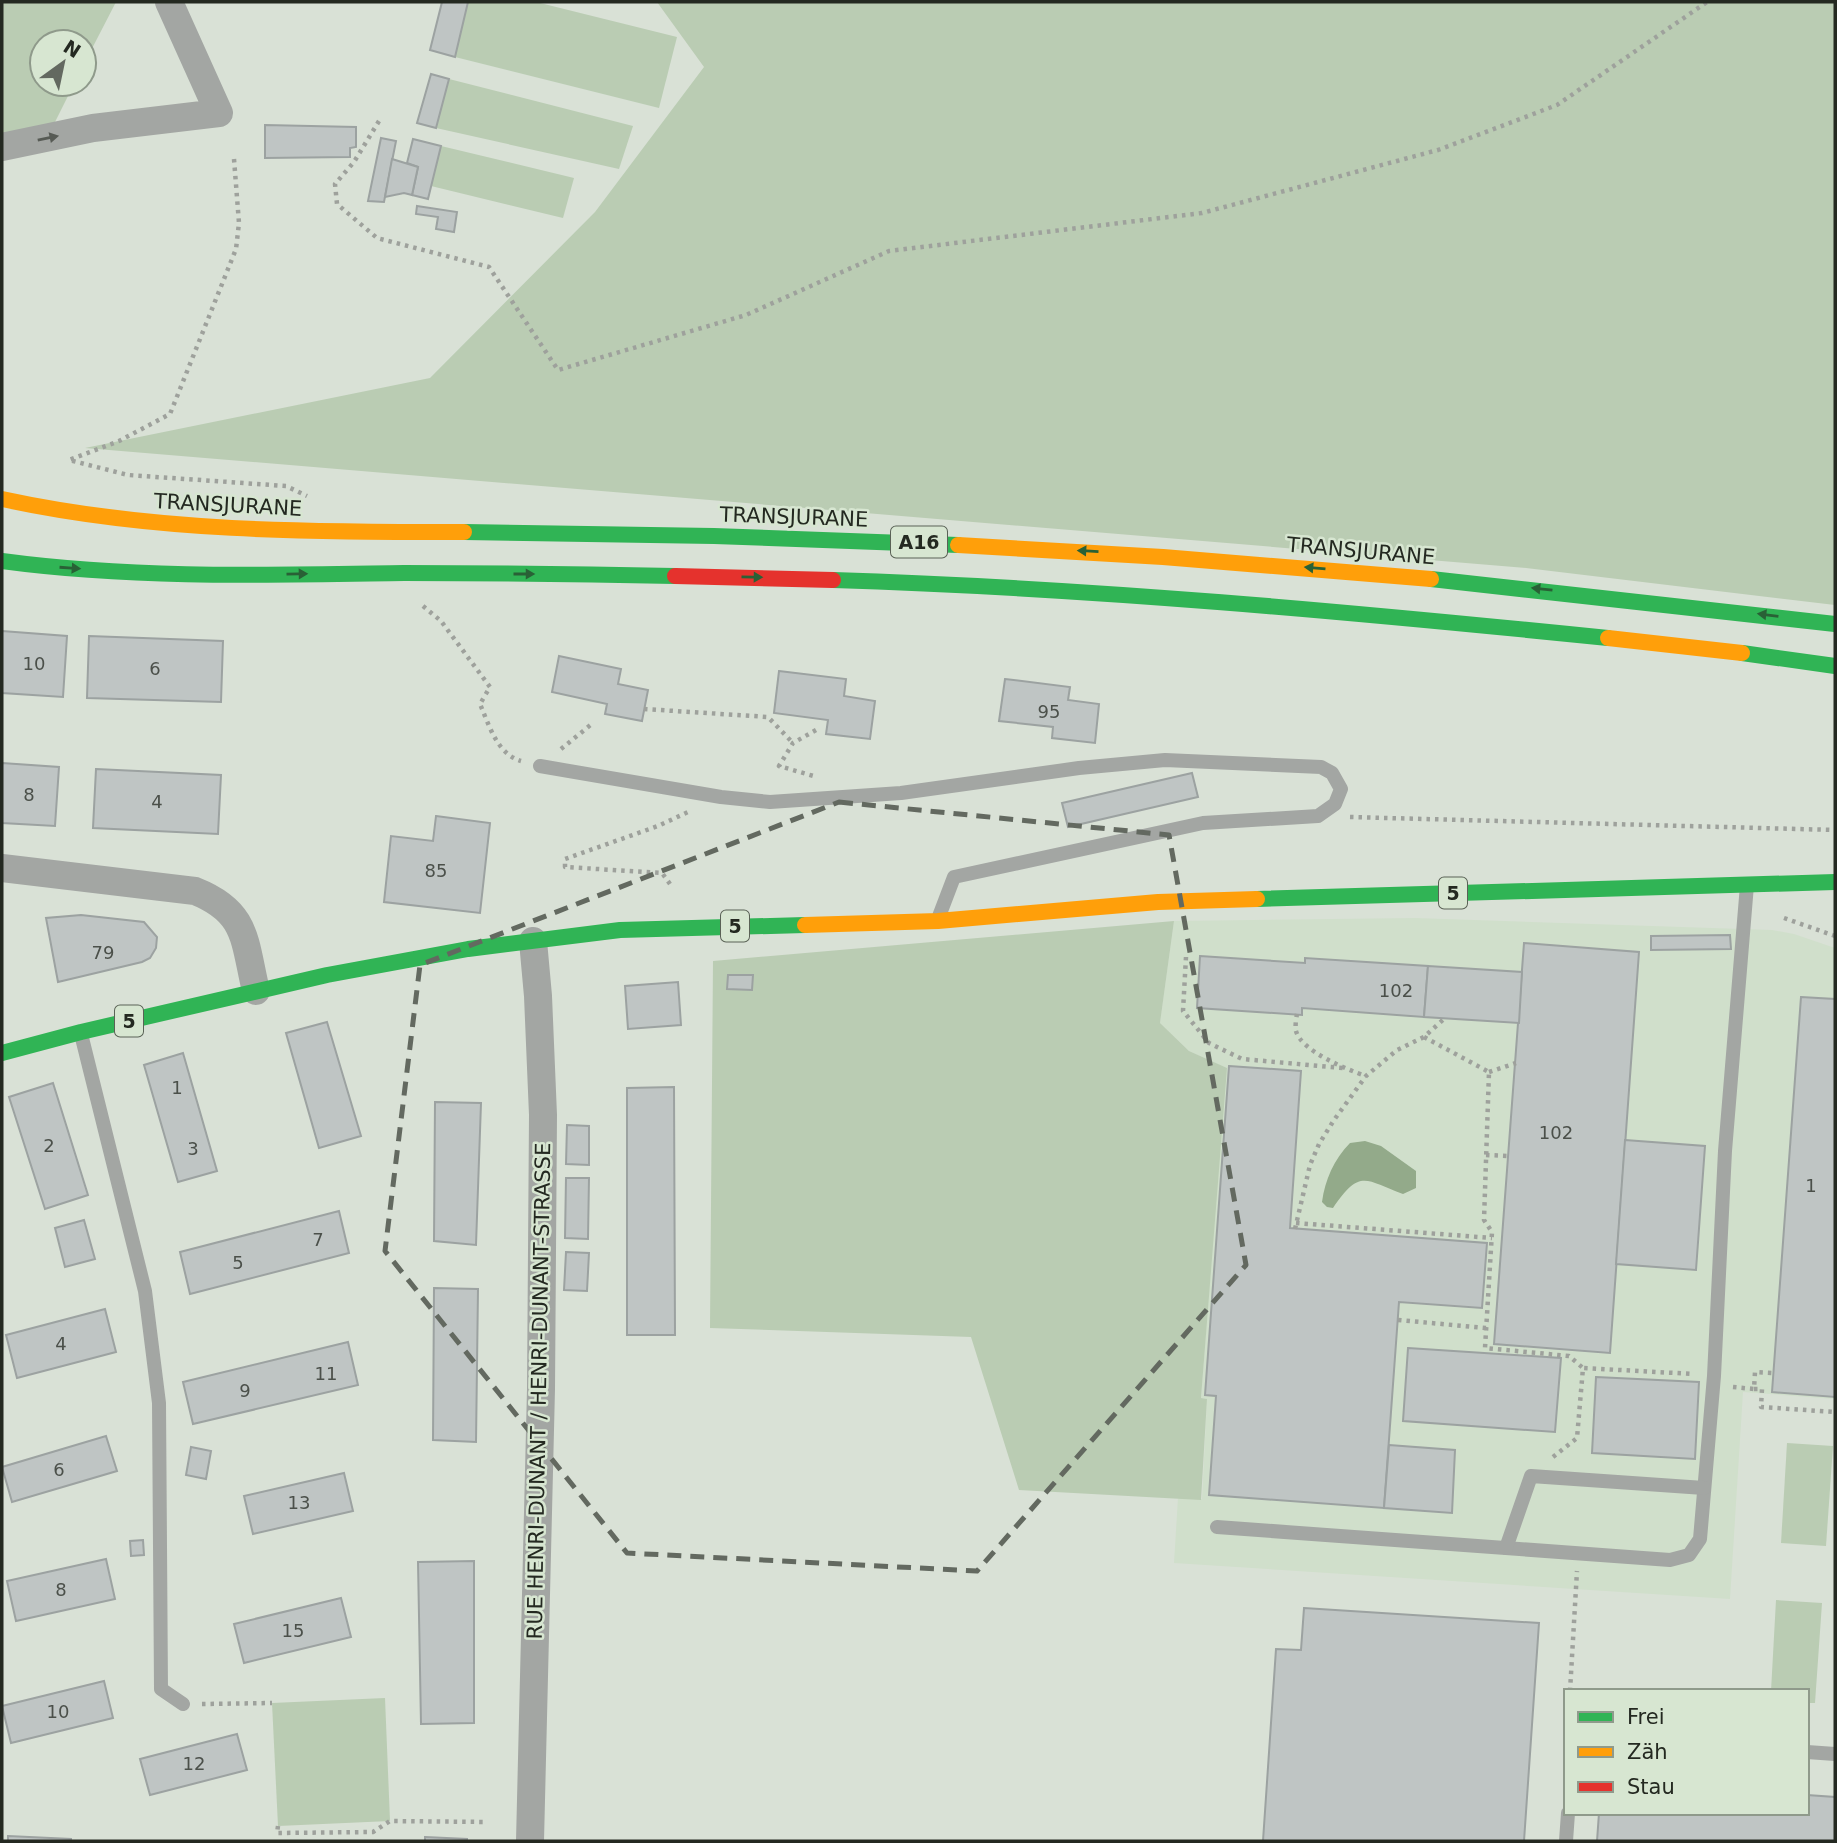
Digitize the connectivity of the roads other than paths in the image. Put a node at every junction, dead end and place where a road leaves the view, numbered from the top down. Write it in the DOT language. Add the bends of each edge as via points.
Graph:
graph roads {
  1 [pos="169,2"];
  2 [pos="2,147"];
  3 [pos="2,499"];
  4 [pos="2,561"];
  5 [pos="1835,624"];
  6 [pos="1835,666"];
  7 [pos="540,766"];
  8 [pos="2,868"];
  9 [pos="1835,882"];
  10 [pos="1748,883"];
  11 [pos="938,920"];
  12 [pos="533,941"];
  13 [pos="256,991"];
  14 [pos="80,1032"];
  15 [pos="2,1053"];
  16 [pos="1704,1488"];
  17 [pos="1217,1527"];
  18 [pos="1506,1548"];
  19 [pos="183,1704"];
  20 [pos="1809,1752"];
  21 [pos="1835,1754"];
  22 [pos="1568,1815"];
  23 [pos="530,1841"];
  24 [pos="1566,1841"];
  2 -- 1 [label="street, one-way" via="93,128 219,113"];
  5 -- 3 [label="main road, TRANSJURANE / A16, one-way, bridge" via="1529,588 1156,555 760,537 244,528 149,522"];
  4 -- 6 [label="main road, A16, one-way, bridge" via="155,574 796,578 1115,594 1500,626"];
  7 -- 11 [label="lane" via="770,802 901,793 1165,760 1321,767 1332,773 1341,789 1335,804 1318,816 1203,823 954,877"];
  8 -- 13 [label="street" via="195,891 211,897 237,920"];
  9 -- 10 [label="main road, 5"];
  10 -- 11 [label="main road, 5" via="1158,902"];
  10 -- 16 [label="lane"];
  11 -- 12 [label="main road, 5" via="620,930"];
  12 -- 13 [label="main road, 5" via="436,954"];
  12 -- 23 [label="street, RUE HENRI-DUNANT / HENRI-DUNANT-STRASSE" via="543,1115"];
  13 -- 14 [label="main road, 5"];
  14 -- 15 [label="main road, 5"];
  14 -- 19 [label="lane" via="145,1291 159,1402 161,1689"];
  16 -- 18 [label="lane" via="1531,1476"];
  16 -- 18 [label="lane" via="1700,1539 1689,1555 1670,1560"];
  17 -- 18 [label="lane"];
  20 -- 21 [label="lane"];
  22 -- 24 [label="lane"];
}
